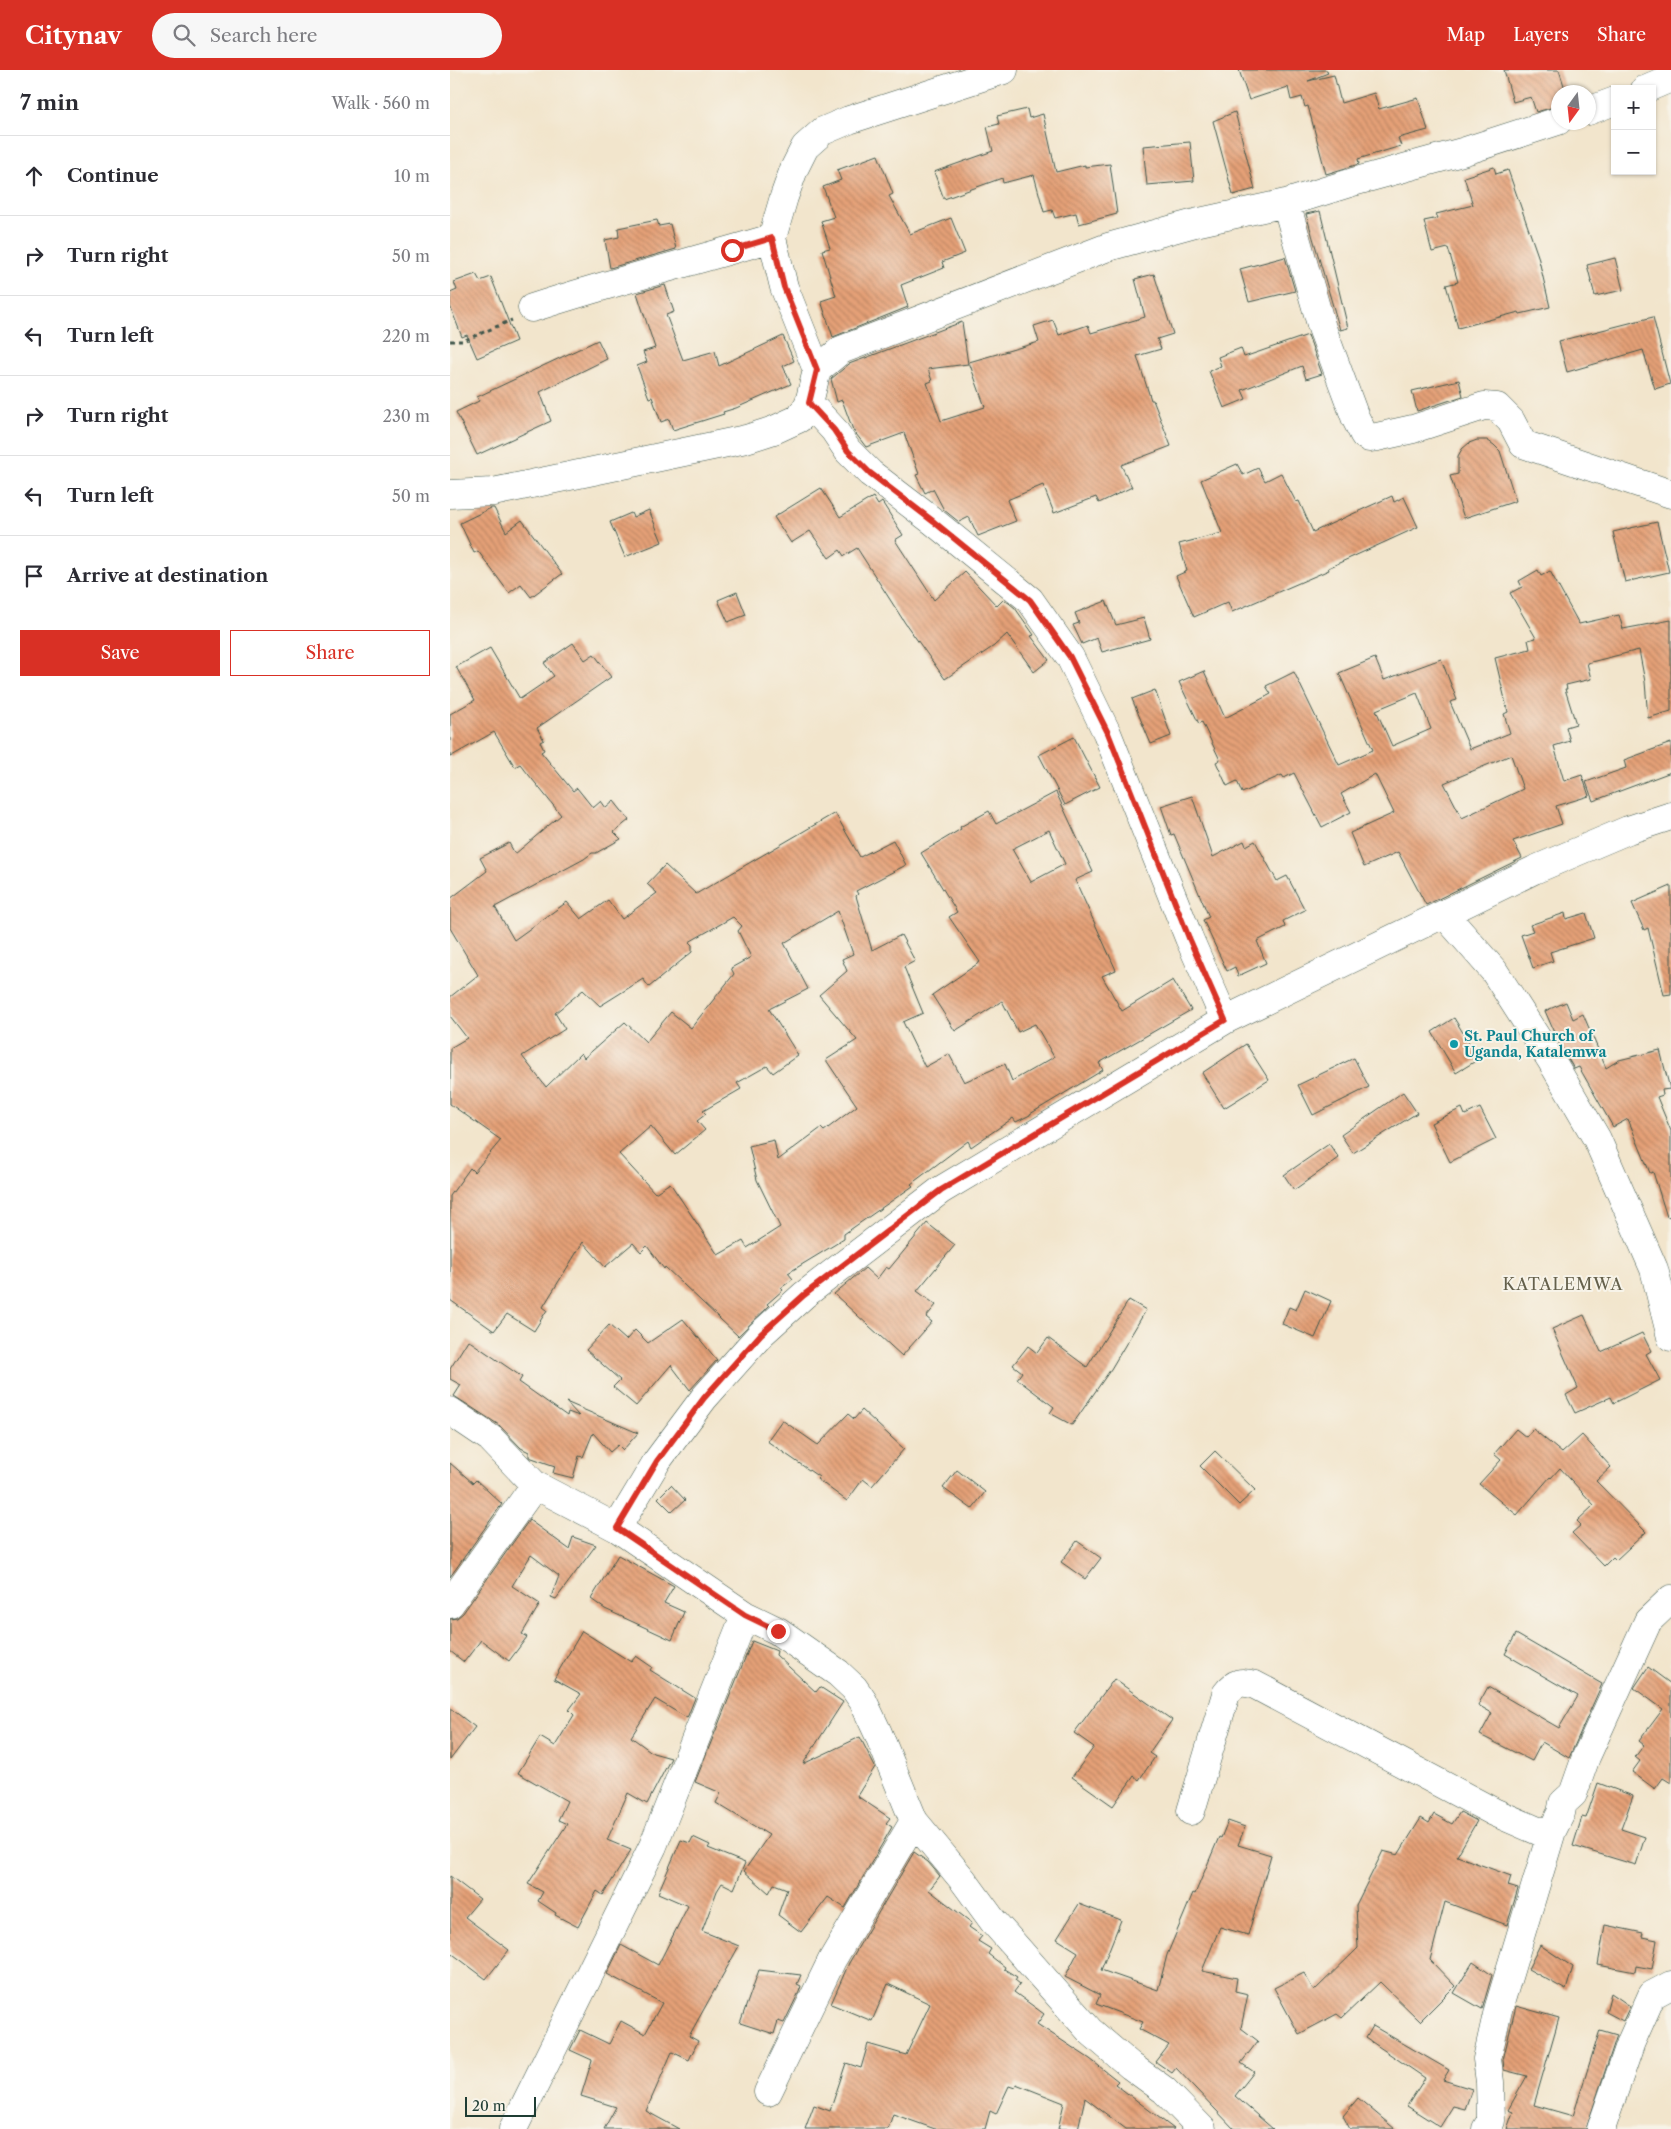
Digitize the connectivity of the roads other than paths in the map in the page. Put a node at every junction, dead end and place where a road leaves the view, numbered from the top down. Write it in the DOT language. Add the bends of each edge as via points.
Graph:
graph roads {
  1 [pos="1004,70"];
  2 [pos="1671,78"];
  3 [pos="1654,85"];
  4 [pos="1611,102"];
  5 [pos="1596,108"];
  6 [pos="1551,123"];
  7 [pos="1286,203"];
  8 [pos="772,238"];
  9 [pos="532,308"];
  10 [pos="817,370"];
  11 [pos="809,403"];
  12 [pos="450,494"];
  13 [pos="1671,494"];
  14 [pos="1671,816"];
  15 [pos="1444,915"];
  16 [pos="1225,1020"];
  17 [pos="1671,1337"];
  18 [pos="450,1411"];
  19 [pos="535,1486"];
  20 [pos="617,1528"];
  21 [pos="1671,1599"];
  22 [pos="450,1604"];
  23 [pos="745,1615"];
  24 [pos="1191,1811"];
  25 [pos="914,1821"];
  26 [pos="1552,1831"];
  27 [pos="1671,1985"];
  28 [pos="768,2092"];
  29 [pos="513,2129"];
  30 [pos="1202,2129"];
  31 [pos="1486,2129"];
  32 [pos="1601,2129"];
  1 -- 8 [label="street" via="823,131 805,147 794,170"];
  2 -- 3 [label="street"];
  4 -- 5 [label="street"];
  6 -- 7 [label="street"];
  7 -- 10 [label="street" via="1108,247 841,350"];
  7 -- 13 [label="street" via="1322,328 1364,435 1377,437 1484,406 1497,407 1511,422 1523,444"];
  8 -- 9 [label="street" via="598,286"];
  8 -- 10 [label="street" via="784,287"];
  10 -- 11 [label="street"];
  11 -- 12 [label="street" via="800,418 746,439 493,492"];
  11 -- 16 [label="street" via="870,473 1030,600 1070,657 1108,733"];
  14 -- 15 [label="street" via="1628,830 1534,870"];
  15 -- 16 [label="street"];
  15 -- 17 [label="street" via="1494,971 1598,1139 1654,1269"];
  16 -- 20 [label="street" via="941,1190 804,1295 761,1334 704,1398 657,1461"];
  18 -- 19 [label="street" via="490,1438"];
  19 -- 20 [label="street"];
  19 -- 22 [label="street"];
  20 -- 23 [label="street"];
  21 -- 26 [label="street" via="1648,1621 1586,1757 1573,1794 1563,1803"];
  23 -- 25 [label="street" via="778,1631 838,1672 854,1688 878,1733"];
  23 -- 29 [label="street" via="653,1846"];
  24 -- 26 [label="street" via="1226,1694 1233,1685 1241,1682 1255,1685 1494,1812 1538,1831"];
  25 -- 28 [label="street" via="832,1960"];
  25 -- 30 [label="street" via="993,1920 1090,2031 1164,2090"];
  26 -- 31 [label="street" via="1486,2059 1491,2121"];
  27 -- 32 [label="street" via="1652,1995 1631,2042"];
}
